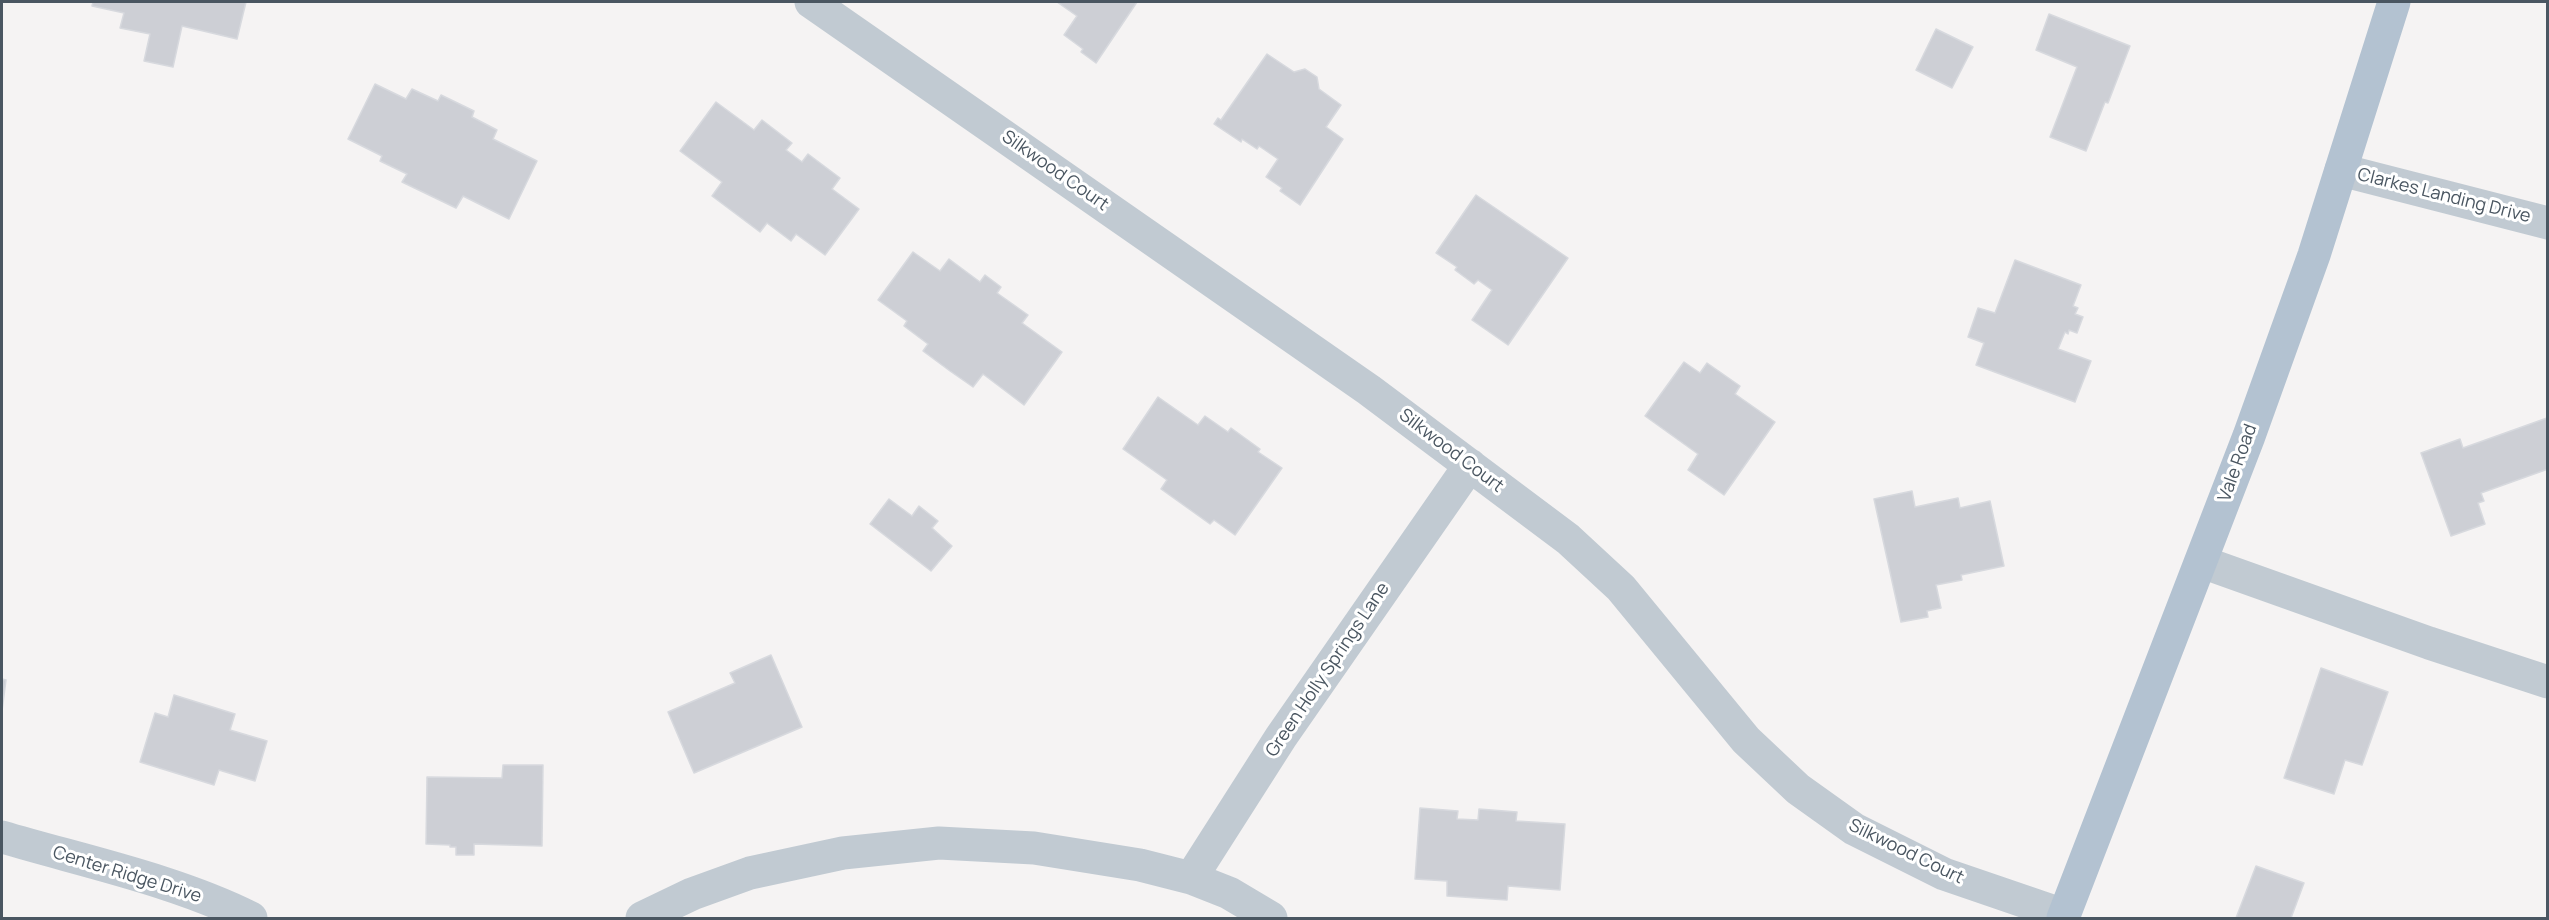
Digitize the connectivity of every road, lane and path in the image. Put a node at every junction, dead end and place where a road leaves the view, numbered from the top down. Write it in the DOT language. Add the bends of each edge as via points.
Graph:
graph roads {
  1 [pos="811,2"];
  2 [pos="2394,2"];
  3 [pos="2341,170"];
  4 [pos="2547,223"];
  5 [pos="1470,465"];
  6 [pos="2202,562"];
  7 [pos="2547,681"];
  8 [pos="2,837"];
  9 [pos="1191,878"];
  10 [pos="2064,917"];
  11 [pos="251,918"];
  12 [pos="642,918"];
  13 [pos="1271,918"];
  1 -- 5 [label="street, Silkwood Court" via="1369,390"];
  2 -- 3 [label="main road, Vale Road"];
  3 -- 4 [label="street, Clarkes Landing Drive"];
  3 -- 6 [label="main road, Vale Road"];
  5 -- 9 [label="street, Green Holly Springs Lane" via="1281,737"];
  5 -- 10 [label="street, Silkwood Court" via="1568,539 1621,588 1746,740 1798,789 1854,829 1944,874"];
  6 -- 7 [label="street"];
  6 -- 10 [label="main road, Vale Road"];
  8 -- 11 [label="street, Center Ridge Drive" via="170,886"];
  9 -- 12 [label="street" via="1140,865 1034,848 939,843 843,853 750,873"];
  9 -- 13 [label="street" via="1229,893"];
}
